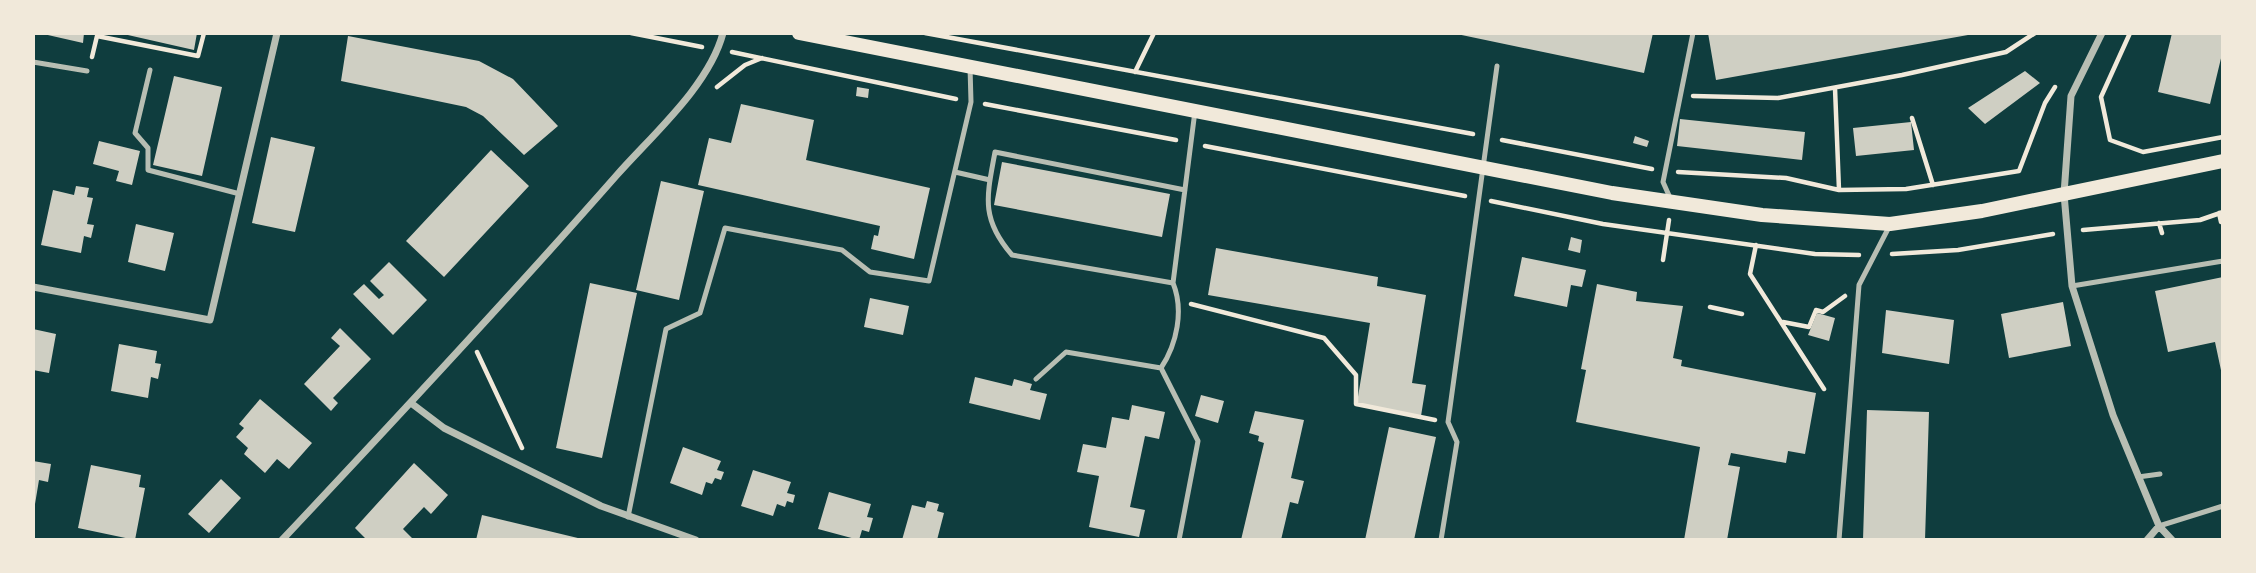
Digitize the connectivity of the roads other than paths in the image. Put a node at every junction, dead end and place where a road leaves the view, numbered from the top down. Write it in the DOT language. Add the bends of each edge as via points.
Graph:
graph roads {
  1 [pos="276,33"];
  2 [pos="723,33"];
  3 [pos="799,33"];
  4 [pos="1693,33"];
  5 [pos="2102,33"];
  6 [pos="33,62"];
  7 [pos="1497,66"];
  8 [pos="970,67"];
  9 [pos="87,71"];
  10 [pos="150,71"];
  11 [pos="1195,111"];
  12 [pos="2223,161"];
  13 [pos="1482,167"];
  14 [pos="955,172"];
  15 [pos="990,180"];
  16 [pos="1185,190"];
  17 [pos="240,194"];
  18 [pos="2064,194"];
  19 [pos="1672,202"];
  20 [pos="1890,224"];
  21 [pos="2223,261"];
  22 [pos="1173,283"];
  23 [pos="2072,286"];
  24 [pos="33,287"];
  25 [pos="1161,368"];
  26 [pos="1036,379"];
  27 [pos="411,403"];
  28 [pos="2160,474"];
  29 [pos="2138,477"];
  30 [pos="2223,506"];
  31 [pos="628,517"];
  32 [pos="2159,526"];
  33 [pos="674,537"];
  34 [pos="282,540"];
  35 [pos="696,540"];
  36 [pos="1179,540"];
  37 [pos="1441,540"];
  38 [pos="1839,540"];
  39 [pos="2147,540"];
  40 [pos="2172,540"];
  1 -- 17 [label="street"];
  2 -- 27 [label="street" via="708,71"];
  3 -- 8 [label="main road"];
  4 -- 19 [label="lane" via="1663,182"];
  5 -- 18 [label="street" via="2071,96"];
  6 -- 9 [label="lane"];
  7 -- 13 [label="lane"];
  8 -- 11 [label="main road"];
  8 -- 14 [label="lane" via="971,102"];
  10 -- 17 [label="lane" via="135,132 148,148 148,170"];
  11 -- 13 [label="main road"];
  11 -- 16 [label="lane"];
  12 -- 18 [label="main road"];
  13 -- 19 [label="main road"];
  13 -- 37 [label="lane" via="1448,422 1457,442"];
  14 -- 15 [label="lane"];
  14 -- 31 [label="lane" via="929,281 870,272 842,250 725,228 700,313 666,329"];
  15 -- 16 [label="lane" via="995,152"];
  15 -- 22 [label="lane" via="986,202 998,239 1012,255"];
  16 -- 22 [label="lane"];
  17 -- 24 [label="street" via="210,320"];
  18 -- 20 [label="main road"];
  18 -- 23 [label="street"];
  19 -- 20 [label="main road" via="1762,215"];
  20 -- 38 [label="lane" via="1859,285"];
  21 -- 23 [label="lane"];
  22 -- 25 [label="lane" via="1180,301 1172,351"];
  23 -- 29 [label="street"];
  25 -- 26 [label="lane" via="1066,352"];
  25 -- 36 [label="lane" via="1198,441"];
  27 -- 31 [label="street" via="444,428"];
  27 -- 34 [label="street"];
  28 -- 29 [label="lane"];
  29 -- 32 [label="street"];
  30 -- 32 [label="lane"];
  31 -- 33 [label="street"];
  32 -- 39 [label="street"];
  32 -- 40 [label="street"];
  33 -- 35 [label="street"];
}
